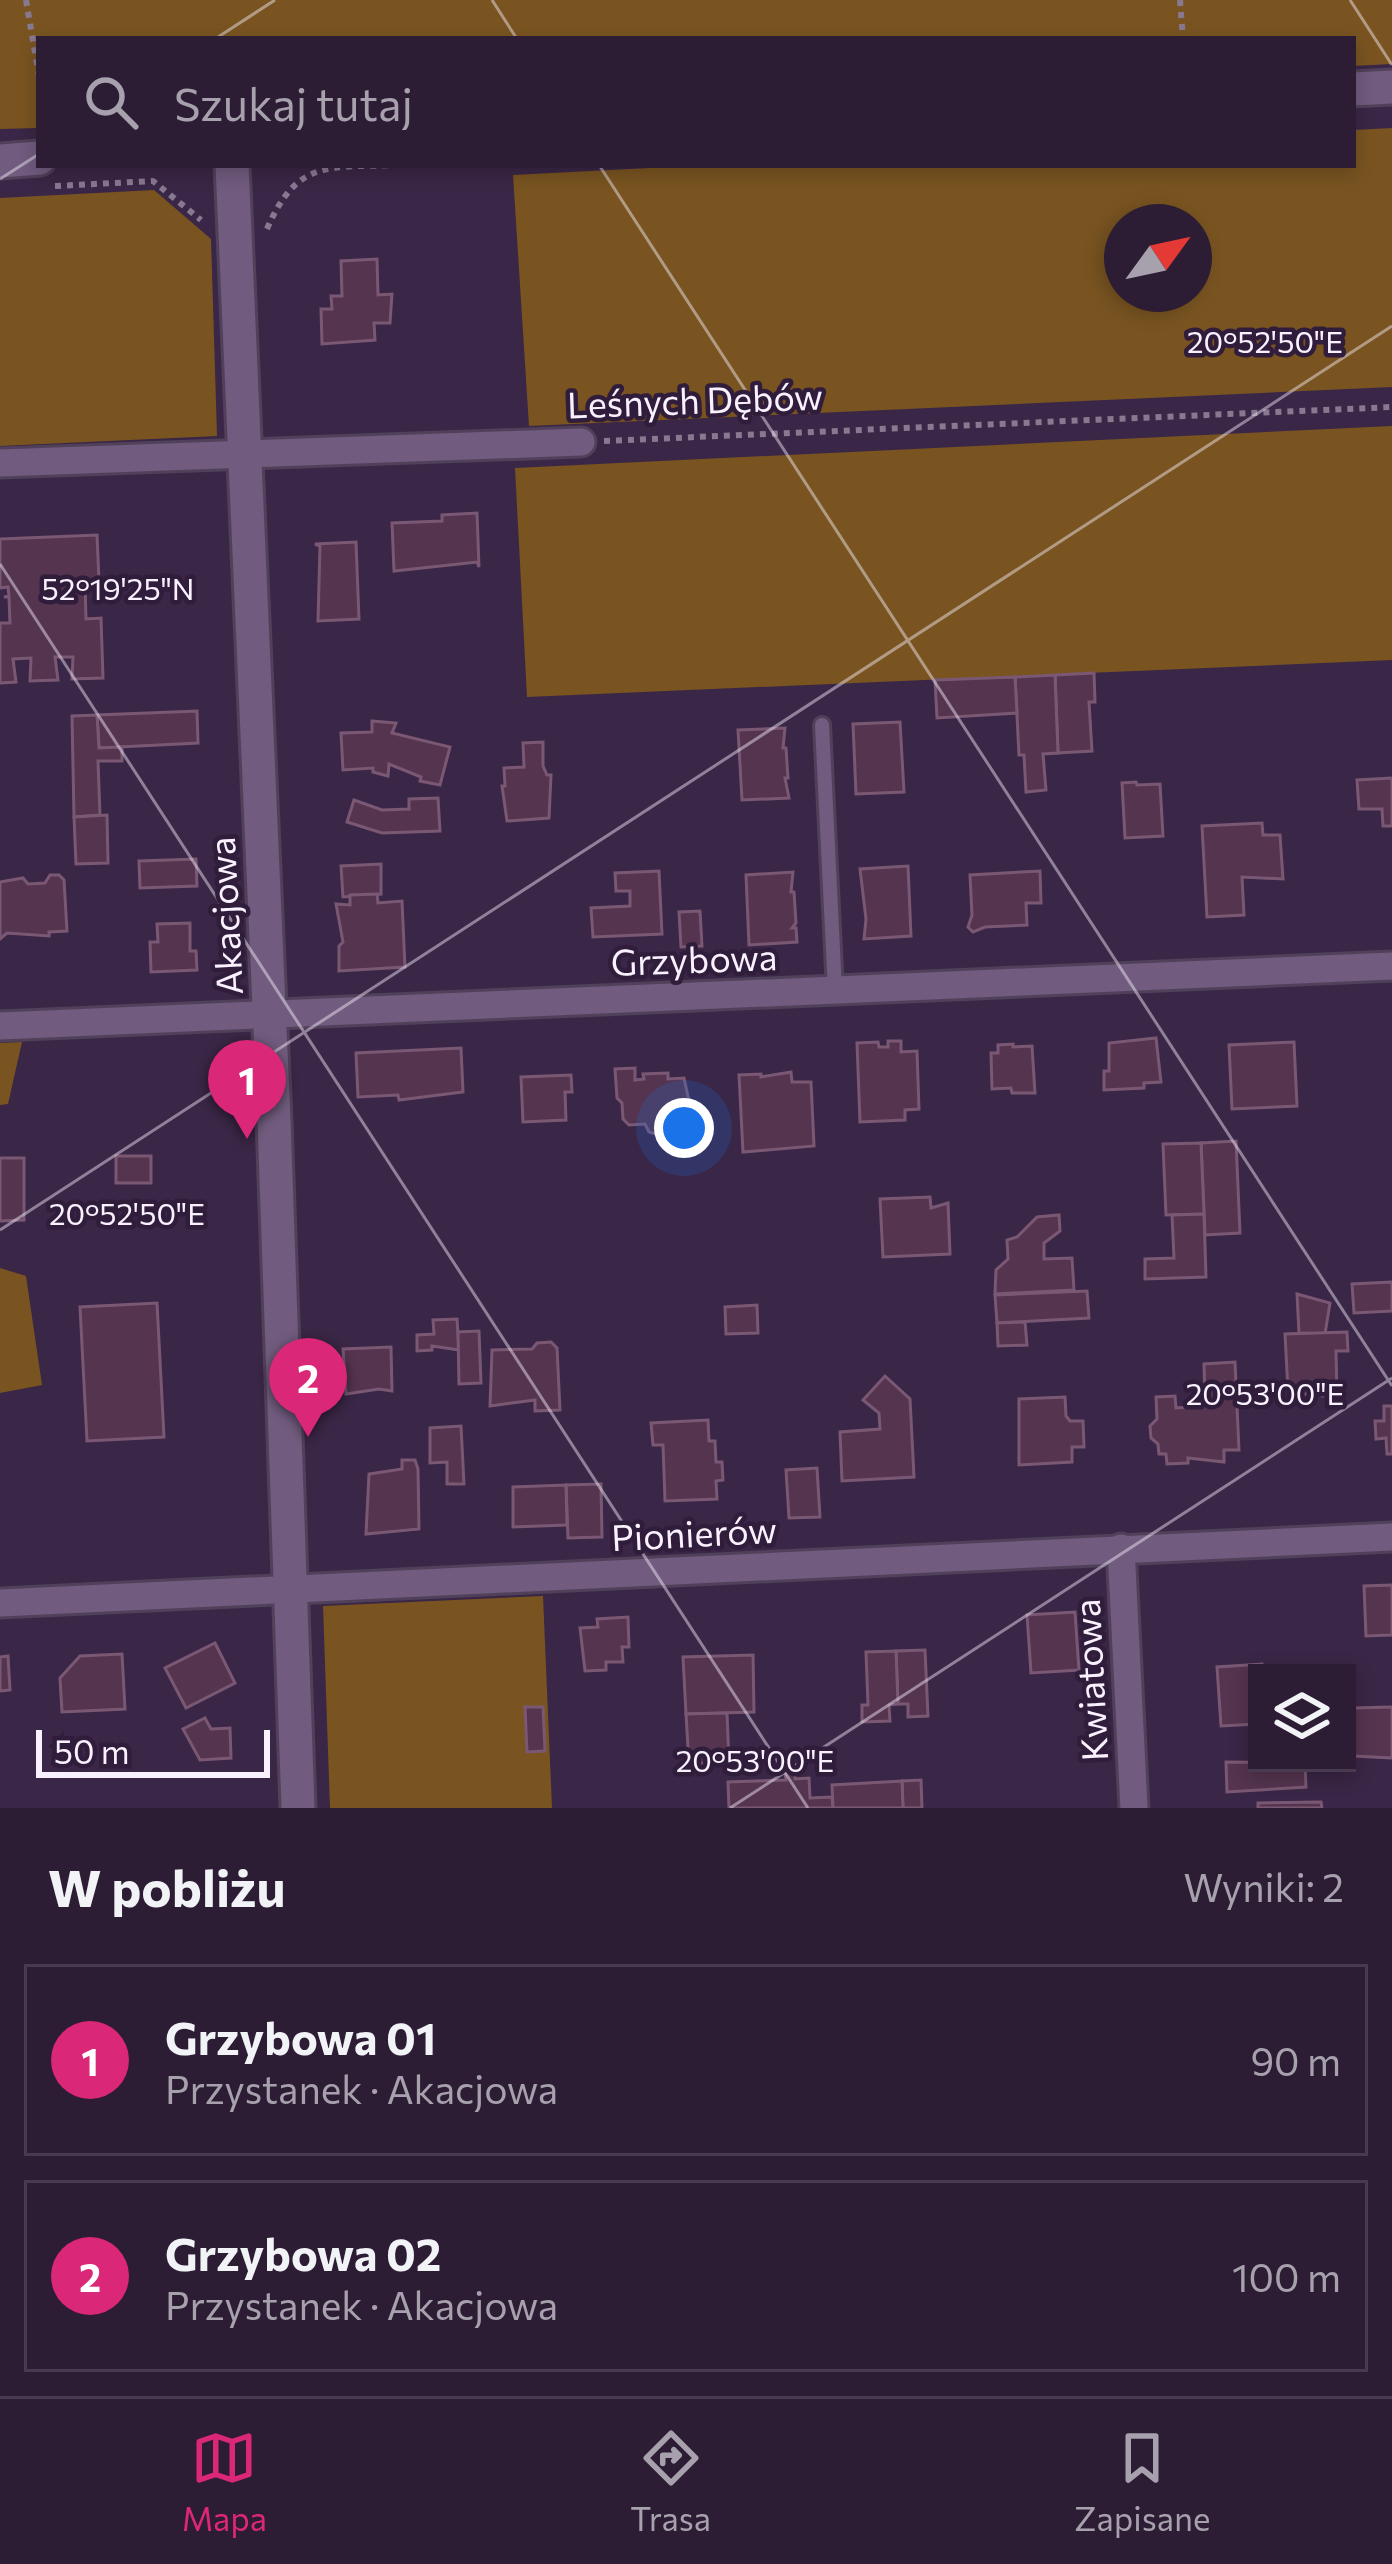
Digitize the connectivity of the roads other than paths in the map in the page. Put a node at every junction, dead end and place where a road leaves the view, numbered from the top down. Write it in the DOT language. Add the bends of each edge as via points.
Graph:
graph roads {
  1 [pos="1392,87"];
  2 [pos="1356,89"];
  3 [pos="36,158"];
  4 [pos="0,161"];
  5 [pos="232,168"];
  6 [pos="581,442"];
  7 [pos="245,454"];
  8 [pos="0,463"];
  9 [pos="822,725"];
  10 [pos="1392,966"];
  11 [pos="835,990"];
  12 [pos="270,1015"];
  13 [pos="0,1026"];
  14 [pos="1392,1537"];
  15 [pos="1120,1549"];
  16 [pos="291,1591"];
  17 [pos="0,1603"];
  18 [pos="298,1808"];
  19 [pos="1134,1808"];
  1 -- 2 [label="street"];
  3 -- 4 [label="street"];
  5 -- 7 [label="street, Akacjowa"];
  6 -- 7 [label="street, Leśnych Dębów"];
  7 -- 8 [label="street, Leśnych Dębów"];
  7 -- 12 [label="street, Akacjowa"];
  9 -- 11 [label="lane"];
  10 -- 11 [label="street, Grzybowa"];
  11 -- 12 [label="street, Grzybowa"];
  12 -- 13 [label="street, Grzybowa"];
  12 -- 16 [label="street, Akacjowa"];
  14 -- 15 [label="street, Pionierów"];
  15 -- 16 [label="street, Pionierów"];
  15 -- 19 [label="street, Kwiatowa"];
  16 -- 17 [label="street, Pionierów"];
  16 -- 18 [label="street, Akacjowa"];
}
